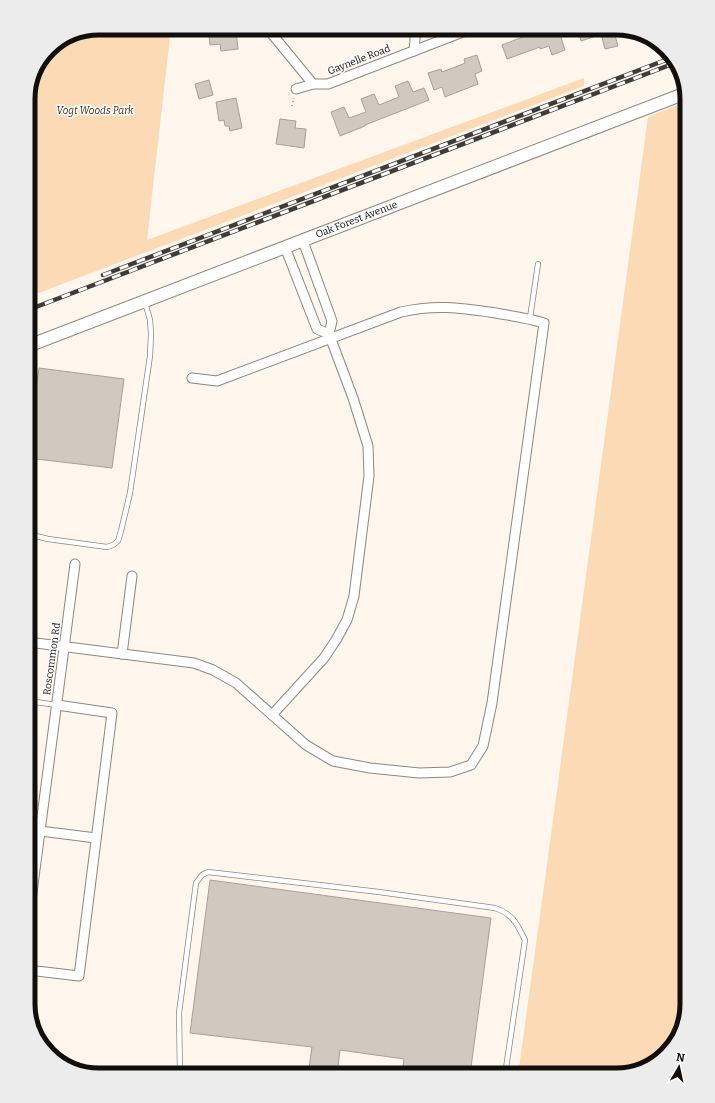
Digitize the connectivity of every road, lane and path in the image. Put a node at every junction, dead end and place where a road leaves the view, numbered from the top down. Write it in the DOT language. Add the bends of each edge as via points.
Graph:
graph roads {
  1 [pos="274,35"];
  2 [pos="415,35"];
  3 [pos="455,35"];
  4 [pos="414,51"];
  5 [pos="313,84"];
  6 [pos="296,89"];
  7 [pos="680,95"];
  8 [pos="303,241"];
  9 [pos="285,247"];
  10 [pos="538,264"];
  11 [pos="145,302"];
  12 [pos="530,318"];
  13 [pos="330,336"];
  14 [pos="35,343"];
  15 [pos="192,378"];
  16 [pos="35,536"];
  17 [pos="75,564"];
  18 [pos="132,576"];
  19 [pos="35,643"];
  20 [pos="64,647"];
  21 [pos="122,654"];
  22 [pos="35,702"];
  23 [pos="57,704"];
  24 [pos="272,715"];
  25 [pos="35,831"];
  26 [pos="40,831"];
  27 [pos="96,838"];
  28 [pos="35,867"];
  29 [pos="35,971"];
  30 [pos="180,1068"];
  31 [pos="506,1068"];
  1 -- 5 [label="street"];
  2 -- 4 [label="street"];
  3 -- 4 [label="street, Gaynelle Road"];
  4 -- 5 [label="street, Gaynelle Road" via="328,84"];
  5 -- 6 [label="street, Gaynelle Road"];
  7 -- 8 [label="street, Oak Forest Avenue"];
  8 -- 9 [label="street, Oak Forest Avenue"];
  8 -- 13 [label="street" via="332,321"];
  9 -- 11 [label="street, Oak Forest Avenue"];
  9 -- 13 [label="street" via="317,329"];
  10 -- 12 [label="lane"];
  11 -- 14 [label="street, Oak Forest Avenue"];
  11 -- 16 [label="lane" via="150,320 150,356 130,493 118,541 108,547 101,547"];
  12 -- 13 [label="street" via="443,306 401,312"];
  12 -- 24 [label="street" via="544,323 492,703 483,746 471,764 450,772 419,774 370,768 333,761 306,744"];
  13 -- 15 [label="street" via="217,381"];
  13 -- 24 [label="street" via="368,446 369,476 354,596 347,620 324,658"];
  17 -- 20 [label="street, Roscommon Rd"];
  18 -- 21 [label="street"];
  19 -- 20 [label="street"];
  20 -- 21 [label="street"];
  20 -- 23 [label="street, Roscommon Rd"];
  21 -- 24 [label="street" via="194,663 213,670 236,683"];
  22 -- 23 [label="lane"];
  23 -- 26 [label="street, Roscommon Rd"];
  23 -- 27 [label="street" via="112,713"];
  25 -- 26 [label="lane"];
  26 -- 27 [label="street"];
  26 -- 28 [label="street, Roscommon Rd"];
  27 -- 29 [label="street" via="79,976"];
  30 -- 31 [label="lane" via="178,1013 196,883 208,872 379,892 504,911 515,921 525,940"];
}
